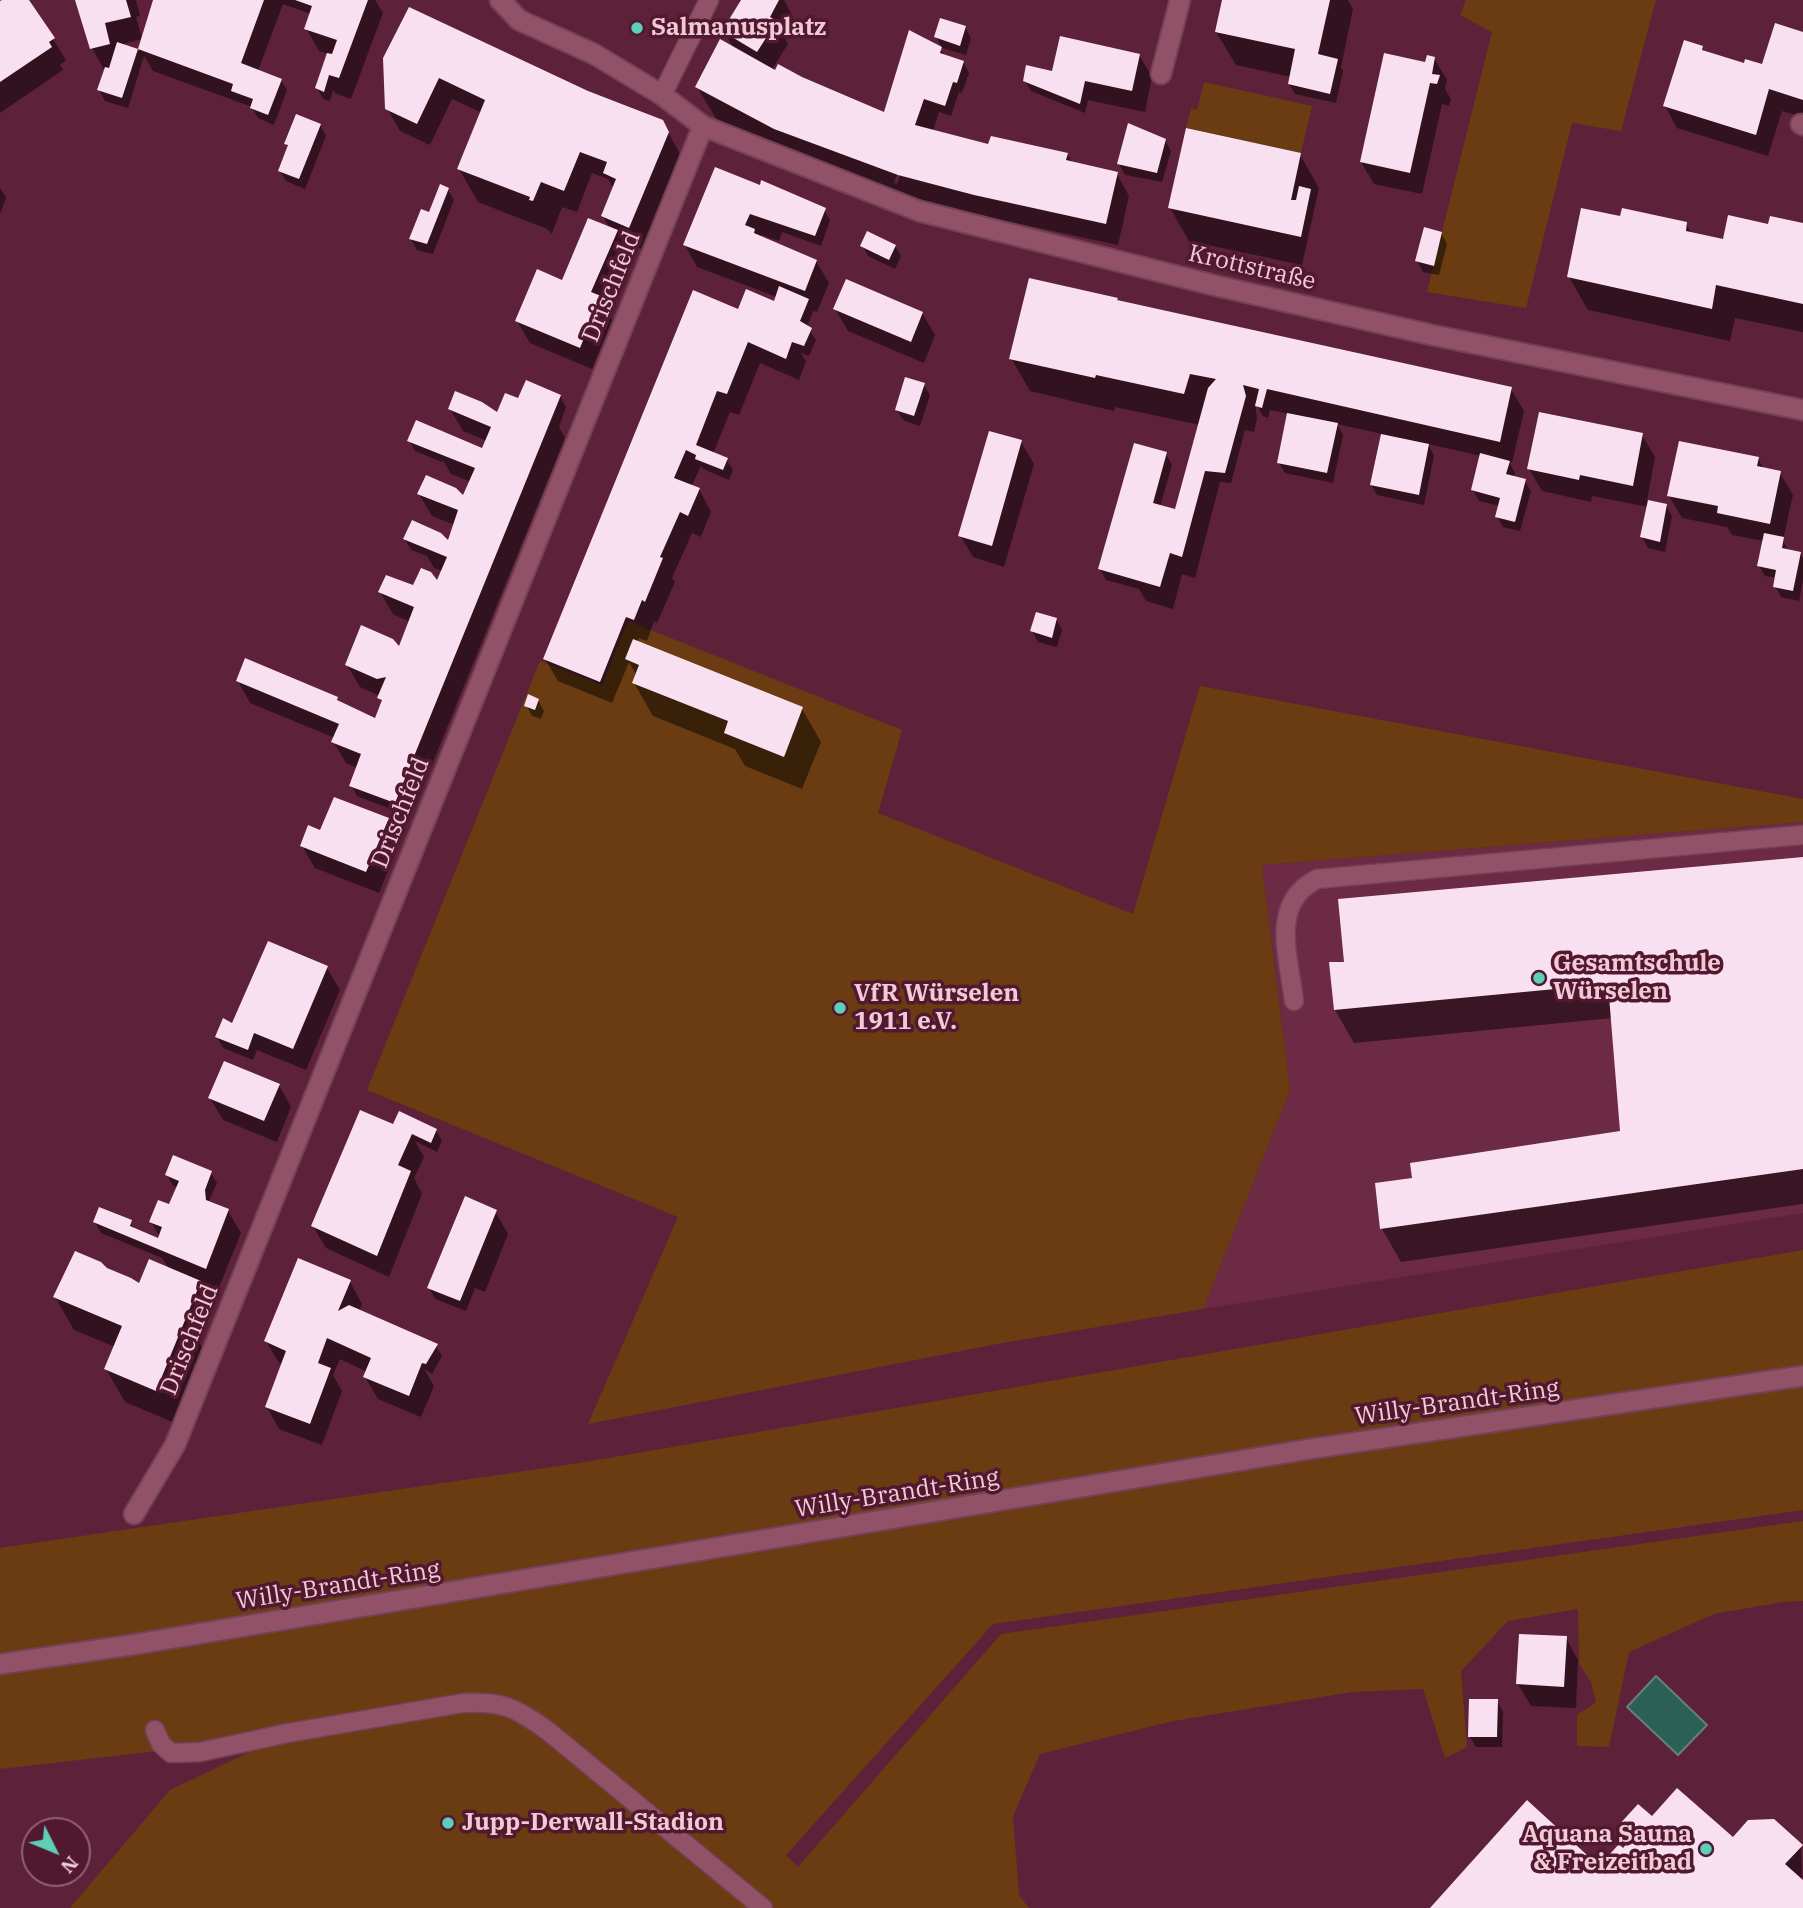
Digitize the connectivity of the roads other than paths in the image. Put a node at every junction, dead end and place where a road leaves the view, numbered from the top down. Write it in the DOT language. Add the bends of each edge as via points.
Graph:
graph roads {
  1 [pos="500,0"];
  2 [pos="709,0"];
  3 [pos="1180,0"];
  4 [pos="1161,75"];
  5 [pos="662,95"];
  6 [pos="703,126"];
  7 [pos="1803,410"];
  8 [pos="1803,835"];
  9 [pos="1294,1001"];
  10 [pos="1803,1376"];
  11 [pos="134,1514"];
  12 [pos="0,1664"];
  13 [pos="155,1730"];
  14 [pos="763,1908"];
  1 -- 5 [label="street" via="519,20 594,54"];
  2 -- 5 [label="lane"];
  3 -- 4 [label="street"];
  5 -- 6 [label="street"];
  6 -- 7 [label="street, Krottstraße" via="919,211 1432,335"];
  6 -- 11 [label="street, Drischfeld" via="175,1445"];
  8 -- 9 [label="lane" via="1317,879 1306,885 1288,908"];
  10 -- 12 [label="street, Willy-Brandt-Ring" via="1310,1450"];
  13 -- 14 [label="lane" via="171,1752 200,1752 463,1703 488,1702 517,1709"];
}
